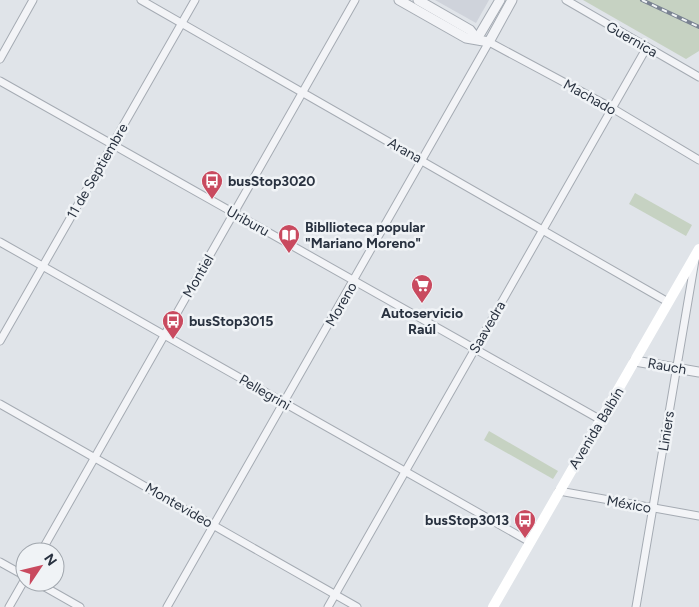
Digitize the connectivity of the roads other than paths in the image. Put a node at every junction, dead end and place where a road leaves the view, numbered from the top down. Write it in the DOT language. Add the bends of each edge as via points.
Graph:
graph roads {
  1 [pos="33,0"];
  2 [pos="141,0"];
  3 [pos="195,0"];
  4 [pos="356,0"];
  5 [pos="399,0"];
  6 [pos="418,0"];
  7 [pos="500,0"];
  8 [pos="512,0"];
  9 [pos="566,0"];
  10 [pos="181,23"];
  11 [pos="477,39"];
  12 [pos="489,42"];
  13 [pos="647,47"];
  14 [pos="0,59"];
  15 [pos="699,77"];
  16 [pos="0,81"];
  17 [pos="302,92"];
  18 [pos="612,108"];
  19 [pos="112,144"];
  20 [pos="423,160"];
  21 [pos="699,160"];
  22 [pos="234,213"];
  23 [pos="543,228"];
  24 [pos="0,242"];
  25 [pos="697,252"];
  26 [pos="43,266"];
  27 [pos="354,280"];
  28 [pos="668,302"];
  29 [pos="165,335"];
  30 [pos="0,341"];
  31 [pos="475,349"];
  32 [pos="635,361"];
  33 [pos="676,368"];
  34 [pos="699,372"];
  35 [pos="284,403"];
  36 [pos="0,404"];
  37 [pos="601,420"];
  38 [pos="95,458"];
  39 [pos="405,471"];
  40 [pos="558,491"];
  41 [pos="653,508"];
  42 [pos="699,516"];
  43 [pos="214,525"];
  44 [pos="47,542"];
  45 [pos="530,542"];
  46 [pos="0,562"];
  47 [pos="15,572"];
  48 [pos="17,592"];
  49 [pos="54,592"];
  50 [pos="335,594"];
  51 [pos="9,607"];
  52 [pos="80,607"];
  53 [pos="167,607"];
  54 [pos="328,607"];
  55 [pos="357,607"];
  56 [pos="493,607"];
  57 [pos="636,607"];
  1 -- 14 [label="street"];
  2 -- 10 [label="street, Arana"];
  3 -- 10 [label="street, 11 de Septiembre"];
  4 -- 17 [label="street, Montiel"];
  5 -- 11 [label="street, Machado" via="466,38"];
  6 -- 11 [label="street, Machado" via="470,30"];
  7 -- 11 [label="street"];
  8 -- 12 [label="street, Moreno"];
  9 -- 13 [label="street, Guernica"];
  10 -- 17 [label="street, Arana"];
  10 -- 19 [label="street, 11 de Septiembre"];
  11 -- 12 [label="street, Machado"];
  12 -- 18 [label="street, Machado"];
  12 -- 20 [label="street, Moreno"];
  13 -- 15 [label="street, Guernica"];
  13 -- 18 [label="street, Saavedra"];
  16 -- 19 [label="street, Uriburu"];
  17 -- 20 [label="street, Arana"];
  17 -- 22 [label="street, Montiel"];
  18 -- 21 [label="street, Machado"];
  18 -- 23 [label="street, Saavedra"];
  19 -- 22 [label="street, Uriburu"];
  19 -- 26 [label="street, 11 de Septiembre"];
  20 -- 23 [label="street, Arana"];
  20 -- 27 [label="street, Moreno"];
  22 -- 27 [label="street, Uriburu"];
  22 -- 29 [label="street, Montiel"];
  23 -- 28 [label="street, Arana"];
  23 -- 31 [label="street, Saavedra"];
  24 -- 26 [label="street, Pellegrini"];
  25 -- 28 [label="main road, Avenida Balbín"];
  25 -- 33 [label="street, Liniers"];
  26 -- 29 [label="street, Pellegrini"];
  26 -- 30 [label="street, 11 de Septiembre"];
  27 -- 31 [label="street, Uriburu"];
  27 -- 35 [label="street, Moreno"];
  28 -- 32 [label="main road, Avenida Balbín"];
  29 -- 35 [label="street, Pellegrini"];
  29 -- 38 [label="street, Montiel"];
  31 -- 37 [label="street, Uriburu"];
  31 -- 39 [label="street, Saavedra"];
  32 -- 33 [label="street, Rauch"];
  32 -- 37 [label="main road, Avenida Balbín"];
  33 -- 34 [label="street, Rauch"];
  33 -- 41 [label="street, Liniers"];
  35 -- 39 [label="street, Pellegrini"];
  35 -- 43 [label="street, Moreno"];
  36 -- 38 [label="street, Montevideo"];
  37 -- 40 [label="main road, Avenida Balbín"];
  38 -- 43 [label="street, Montevideo"];
  38 -- 44 [label="street, Montiel"];
  39 -- 45 [label="street, Pellegrini"];
  39 -- 50 [label="street, Saavedra"];
  40 -- 41 [label="street, México"];
  40 -- 45 [label="main road, Avenida Balbín"];
  41 -- 42 [label="street, México"];
  41 -- 57 [label="street, Liniers"];
  43 -- 50 [label="street, Montevideo"];
  43 -- 53 [label="street, Moreno"];
  45 -- 56 [label="main road, Avenida Balbín"];
  46 -- 47 [label="street"];
  48 -- 51 [label="street"];
  49 -- 52 [label="street"];
  50 -- 54 [label="street, Saavedra"];
  50 -- 55 [label="street, Montevideo"];
}
